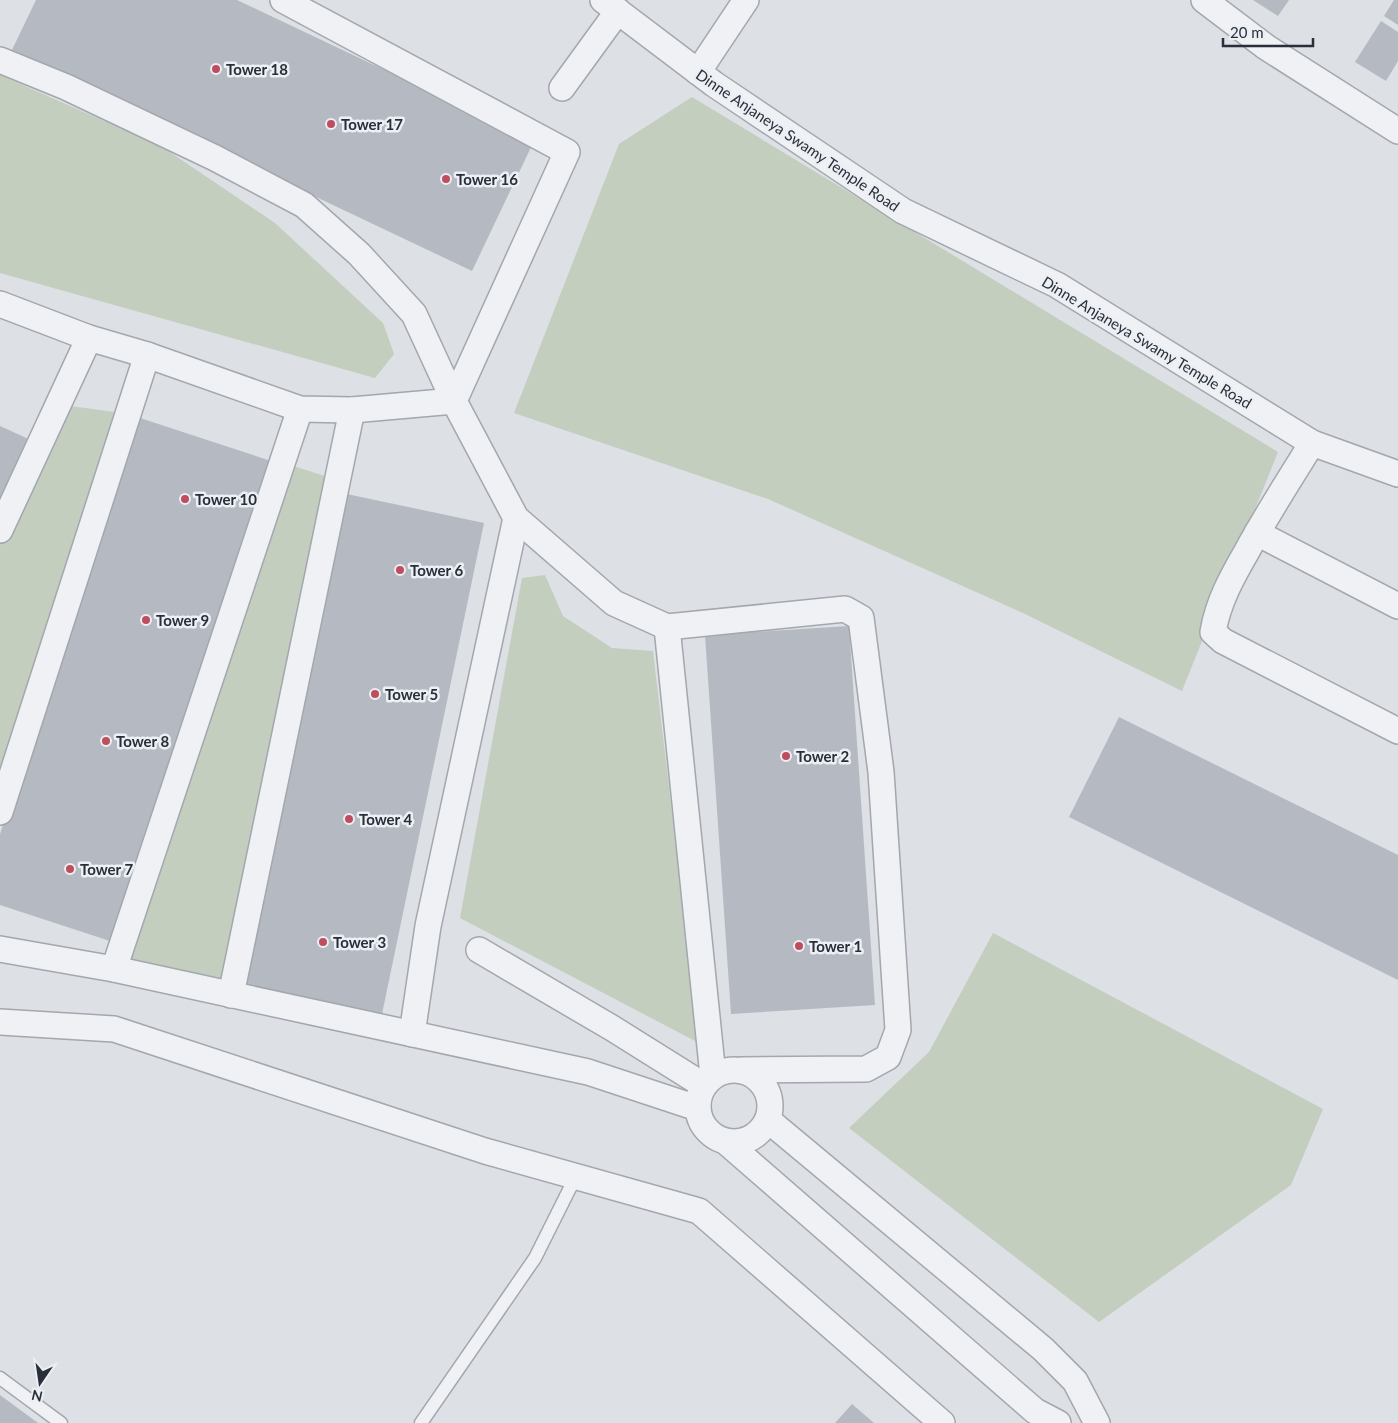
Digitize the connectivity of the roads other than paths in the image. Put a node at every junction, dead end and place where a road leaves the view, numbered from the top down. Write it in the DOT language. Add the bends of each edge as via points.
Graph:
graph roads {
  1 [pos="283,0"];
  2 [pos="746,0"];
  3 [pos="1204,0"];
  4 [pos="615,4"];
  5 [pos="0,60"];
  6 [pos="698,72"];
  7 [pos="562,88"];
  8 [pos="1398,131"];
  9 [pos="0,304"];
  10 [pos="89,338"];
  11 [pos="147,355"];
  12 [pos="454,401"];
  13 [pos="300,409"];
  14 [pos="352,410"];
  15 [pos="1312,443"];
  16 [pos="1398,474"];
  17 [pos="516,518"];
  18 [pos="0,530"];
  19 [pos="1257,533"];
  20 [pos="1398,606"];
  21 [pos="667,628"];
  22 [pos="1398,731"];
  23 [pos="0,812"];
  24 [pos="0,948"];
  25 [pos="479,950"];
  26 [pos="114,969"];
  27 [pos="231,995"];
  28 [pos="0,1022"];
  29 [pos="412,1034"];
  30 [pos="741,1070"];
  31 [pos="704,1090"];
  32 [pos="768,1120"];
  33 [pos="725,1141"];
  34 [pos="576,1176"];
  35 [pos="0,1378"];
  36 [pos="61,1423"];
  37 [pos="421,1423"];
  38 [pos="942,1423"];
  39 [pos="1058,1423"];
  40 [pos="1096,1423"];
  1 -- 12 [label="street" via="567,152"];
  2 -- 6 [label="street"];
  3 -- 8 [label="street" via="1266,47"];
  4 -- 6 [label="street, Dinne Anjaneya Swamy Temple Road"];
  4 -- 7 [label="street"];
  5 -- 12 [label="street" via="215,158 304,205 359,254 414,314"];
  6 -- 15 [label="street, Dinne Anjaneya Swamy Temple Road" via="903,212 1057,285"];
  9 -- 10 [label="street"];
  10 -- 11 [label="street"];
  10 -- 18 [label="street"];
  11 -- 13 [label="street"];
  11 -- 23 [label="street"];
  12 -- 14 [label="street"];
  12 -- 17 [label="street"];
  13 -- 14 [label="street"];
  13 -- 26 [label="street"];
  14 -- 27 [label="street"];
  15 -- 16 [label="street, Dinne Anjaneya Swamy Temple Road"];
  15 -- 19 [label="street"];
  17 -- 21 [label="street" via="614,603"];
  17 -- 29 [label="street" via="428,926"];
  19 -- 20 [label="street"];
  19 -- 22 [label="street" via="1226,588 1213,632 1223,641"];
  21 -- 30 [label="street" via="845,609 861,618 882,772 898,1030 888,1057 866,1069"];
  21 -- 31 [label="street"];
  24 -- 26 [label="street"];
  25 -- 31 [label="street" via="612,1028"];
  26 -- 27 [label="street"];
  27 -- 29 [label="street"];
  28 -- 34 [label="street" via="114,1029 485,1151"];
  29 -- 31 [label="street" via="588,1072"];
  30 -- 31 [label="street" via="721,1071"];
  30 -- 32 [label="street" via="755,1077 766,1089 771,1110"];
  31 -- 33 [label="street" via="699,1119 714,1137"];
  32 -- 33 [label="street" via="755,1136"];
  32 -- 40 [label="street" via="1043,1349 1074,1381"];
  33 -- 39 [label="street" via="1035,1411"];
  34 -- 37 [label="lane" via="535,1258"];
  34 -- 38 [label="street" via="699,1211"];
  35 -- 36 [label="lane"];
}
